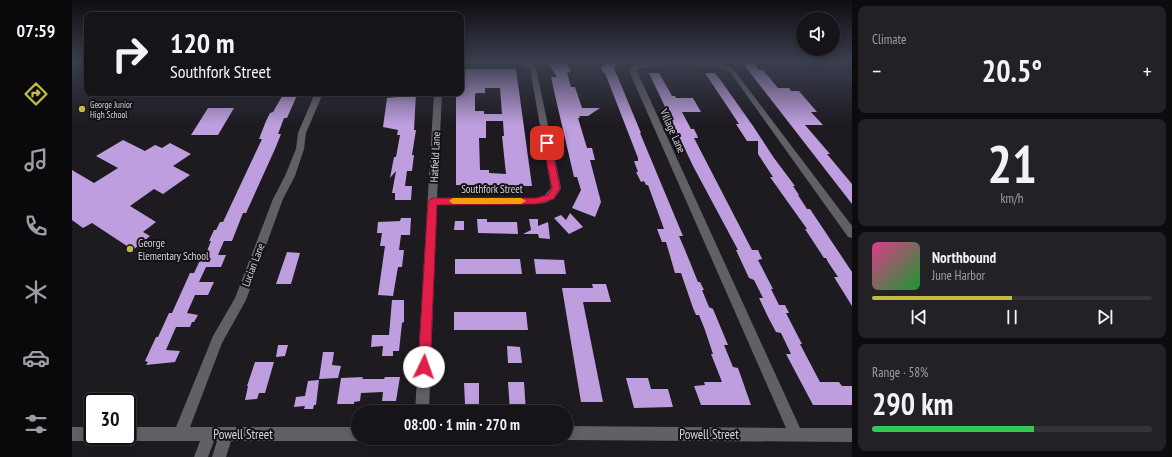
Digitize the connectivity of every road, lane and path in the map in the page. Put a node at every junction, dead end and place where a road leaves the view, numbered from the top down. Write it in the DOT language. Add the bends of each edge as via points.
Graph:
graph roads {
  1 [pos="536,82"];
  2 [pos="638,82"];
  3 [pos="740,82"];
  4 [pos="318,96"];
  5 [pos="438,96"];
  6 [pos="433,201"];
  7 [pos="852,234"];
  8 [pos="422,405"];
  9 [pos="573,433"];
  10 [pos="72,434"];
  11 [pos="84,434"];
  12 [pos="136,434"];
  13 [pos="209,434"];
  14 [pos="226,434"];
  15 [pos="351,434"];
  16 [pos="796,434"];
  17 [pos="180,435"];
  18 [pos="852,435"];
  19 [pos="201,457"];
  20 [pos="219,457"];
  1 -- 6 [label="street, Southfork Street" via="556,188 551,197 536,201"];
  2 -- 16 [label="street, Village Lane"];
  3 -- 7 [label="street, Village Lane"];
  4 -- 17 [label="street, Lucian Lane" via="302,133 300,149 288,182 278,199 240,300 217,340"];
  5 -- 6 [label="street, Hatfield Lane"];
  6 -- 8 [label="street, Hatfield Lane"];
  9 -- 16 [label="street, Powell Street"];
  10 -- 11 [label="street"];
  12 -- 17 [label="street, Powell Street"];
  13 -- 14 [label="street, Powell Street"];
  13 -- 17 [label="street, Powell Street"];
  13 -- 19 [label="street"];
  14 -- 15 [label="street, Powell Street"];
  14 -- 20 [label="street"];
  16 -- 18 [label="street, Powell Street"];
}
